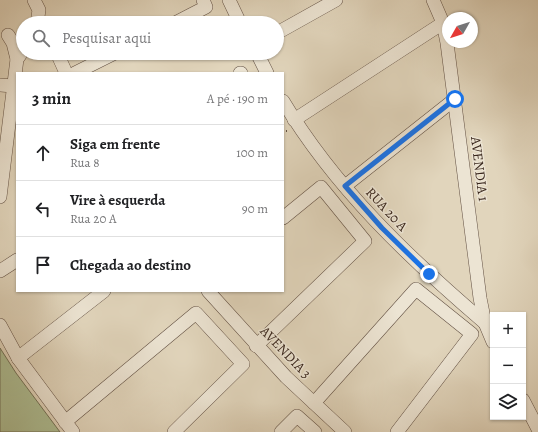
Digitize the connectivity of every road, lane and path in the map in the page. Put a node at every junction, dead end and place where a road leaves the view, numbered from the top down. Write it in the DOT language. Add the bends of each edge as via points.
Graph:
graph roads {
  1 [pos="229,0"];
  2 [pos="336,0"];
  3 [pos="433,0"];
  4 [pos="205,4"];
  5 [pos="36,6"];
  6 [pos="43,16"];
  7 [pos="186,16"];
  8 [pos="237,16"];
  9 [pos="442,21"];
  10 [pos="442,24"];
  11 [pos="284,29"];
  12 [pos="4,32"];
  13 [pos="16,35"];
  14 [pos="447,48"];
  15 [pos="16,54"];
  16 [pos="16,60"];
  17 [pos="60,60"];
  18 [pos="101,60"];
  19 [pos="260,60"];
  20 [pos="66,72"];
  21 [pos="77,72"];
  22 [pos="266,72"];
  23 [pos="6,86"];
  24 [pos="455,99"];
  25 [pos="284,103"];
  26 [pos="294,120"];
  27 [pos="345,186"];
  28 [pos="0,197"];
  29 [pos="284,217"];
  30 [pos="16,261"];
  31 [pos="0,271"];
  32 [pos="103,292"];
  33 [pos="209,292"];
  34 [pos="485,323"];
  35 [pos="0,325"];
  36 [pos="490,335"];
  37 [pos="256,346"];
  38 [pos="18,358"];
  39 [pos="314,404"];
  40 [pos="526,406"];
  41 [pos="69,427"];
  42 [pos="538,429"];
  43 [pos="174,432"];
  44 [pos="281,432"];
  45 [pos="315,432"];
  46 [pos="345,432"];
  47 [pos="396,432"];
  1 -- 8 [label="street"];
  2 -- 11 [label="street"];
  3 -- 9 [label="street, AVENDIA 1"];
  4 -- 7 [label="street"];
  5 -- 6 [label="street"];
  10 -- 26 [label="street"];
  12 -- 13 [label="street"];
  12 -- 15 [label="street" via="13,44"];
  14 -- 24 [label="street, AVENDIA 1"];
  16 -- 23 [label="street"];
  17 -- 20 [label="street"];
  18 -- 21 [label="street"];
  19 -- 22 [label="street"];
  23 -- 28 [label="street"];
  24 -- 27 [label="street"];
  24 -- 34 [label="street, AVENDIA 1"];
  25 -- 26 [label="street, RUA 20 A"];
  26 -- 27 [label="street, RUA 20 A" via="320,157"];
  27 -- 34 [label="street, RUA 20 A" via="382,228 435,280"];
  29 -- 37 [label="street" via="321,187 365,241"];
  30 -- 31 [label="street"];
  32 -- 38 [label="street"];
  33 -- 37 [label="street, AVENDIA 3"];
  34 -- 36 [label="street, AVENDIA 1"];
  35 -- 38 [label="street"];
  37 -- 39 [label="street, AVENDIA 3"];
  38 -- 41 [label="street"];
  39 -- 46 [label="street, AVENDIA 3"];
  39 -- 47 [label="street" via="416,289 472,334"];
  40 -- 42 [label="street"];
  41 -- 43 [label="street" via="196,313 243,364"];
  44 -- 45 [label="street" via="297,416"];
}
